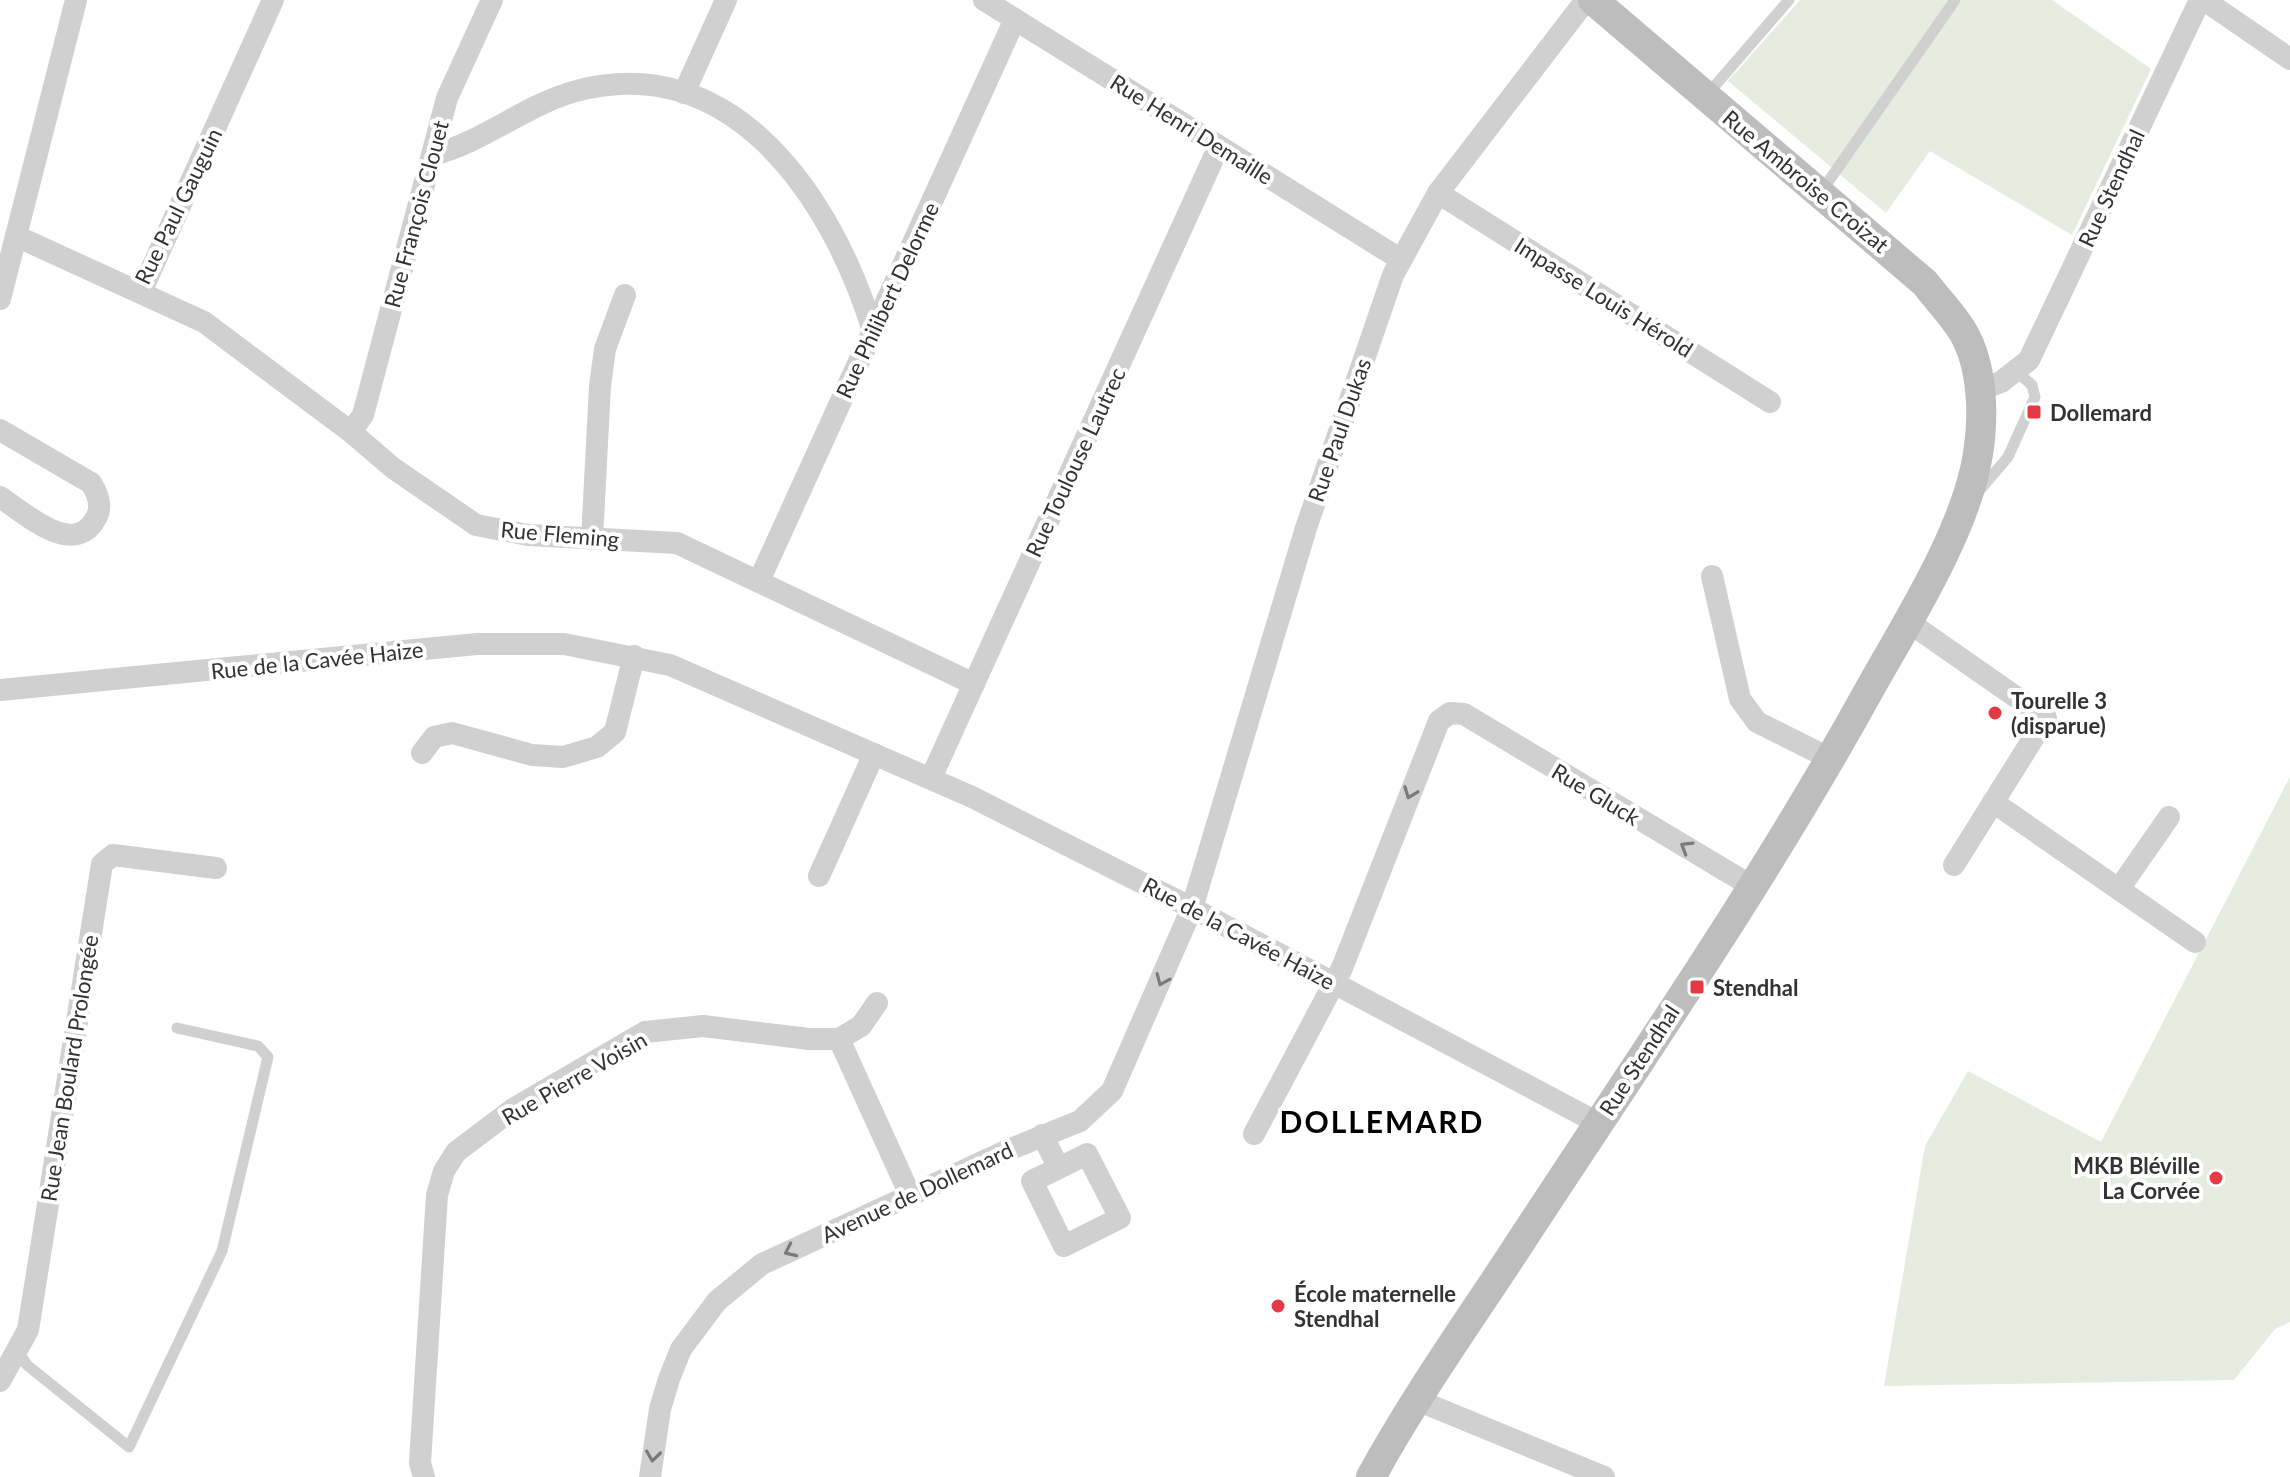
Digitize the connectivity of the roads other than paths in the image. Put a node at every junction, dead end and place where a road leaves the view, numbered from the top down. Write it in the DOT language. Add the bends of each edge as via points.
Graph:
graph roads {
  1 [pos="76,0"];
  2 [pos="273,0"];
  3 [pos="492,0"];
  4 [pos="726,0"];
  5 [pos="984,0"];
  6 [pos="1586,0"];
  7 [pos="1593,0"];
  8 [pos="1789,0"];
  9 [pos="1955,0"];
  10 [pos="2202,0"];
  11 [pos="1015,19"];
  12 [pos="2290,59"];
  13 [pos="684,93"];
  14 [pos="1706,96"];
  15 [pos="1219,146"];
  16 [pos="432,155"];
  17 [pos="1820,192"];
  18 [pos="1438,193"];
  19 [pos="16,236"];
  20 [pos="1400,259"];
  21 [pos="141,292"];
  22 [pos="625,295"];
  23 [pos="0,299"];
  24 [pos="873,331"];
  25 [pos="2017,372"];
  26 [pos="1980,390"];
  27 [pos="1770,402"];
  28 [pos="0,430"];
  29 [pos="351,432"];
  30 [pos="0,497"];
  31 [pos="1963,510"];
  32 [pos="592,539"];
  33 [pos="1712,576"];
  34 [pos="759,581"];
  35 [pos="1907,621"];
  36 [pos="634,656"];
  37 [pos="974,684"];
  38 [pos="0,690"];
  39 [pos="422,753"];
  40 [pos="874,754"];
  41 [pos="1831,759"];
  42 [pos="931,778"];
  43 [pos="1993,802"];
  44 [pos="2169,817"];
  45 [pos="1954,865"];
  46 [pos="216,868"];
  47 [pos="819,876"];
  48 [pos="1753,887"];
  49 [pos="2119,889"];
  50 [pos="1192,908"];
  51 [pos="2195,942"];
  52 [pos="1334,983"];
  53 [pos="877,1003"];
  54 [pos="177,1028"];
  55 [pos="839,1039"];
  56 [pos="1598,1123"];
  57 [pos="1254,1134"];
  58 [pos="1042,1135"];
  59 [pos="1059,1168"];
  60 [pos="910,1195"];
  61 [pos="18,1352"];
  62 [pos="0,1381"];
  63 [pos="1417,1400"];
  64 [pos="424,1477"];
  65 [pos="650,1477"];
  66 [pos="1371,1477"];
  67 [pos="1604,1477"];
  1 -- 19 [label="street"];
  2 -- 21 [label="street, Rue Paul Gauguin"];
  3 -- 16 [label="street, Rue François Clouet" via="447,98"];
  4 -- 13 [label="street"];
  5 -- 11 [label="street, Rue Henri Demaille"];
  6 -- 18 [label="street, Rue Paul Dukas"];
  7 -- 14 [label="street, Rue Ambroise Croizat"];
  8 -- 14 [label="lane"];
  9 -- 17 [label="lane"];
  10 -- 12 [label="street"];
  10 -- 25 [label="street, Rue Stendhal" via="2029,360"];
  11 -- 15 [label="street, Rue Henri Demaille"];
  11 -- 24 [label="street, Rue Philibert Delorme"];
  13 -- 16 [label="street" via="626,84 575,91"];
  13 -- 24 [label="street" via="730,114 770,145 808,189 853,276"];
  14 -- 17 [label="street, Rue Ambroise Croizat"];
  15 -- 20 [label="street, Rue Henri Demaille"];
  15 -- 37 [label="street, Rue Toulouse Lautrec"];
  16 -- 29 [label="street, Rue François Clouet" via="363,415"];
  17 -- 26 [label="street, Rue Ambroise Croizat" via="1925,283 1963,330"];
  18 -- 20 [label="street, Rue Paul Dukas"];
  18 -- 27 [label="street, Impasse Louis Hérold"];
  19 -- 21 [label="street, Rue Paul Gauguin"];
  19 -- 23 [label="street"];
  20 -- 50 [label="street, Rue Paul Dukas" via="1306,528"];
  21 -- 29 [label="street, Rue Fleming" via="204,322"];
  22 -- 32 [label="street" via="605,349"];
  24 -- 34 [label="street, Rue Philibert Delorme"];
  25 -- 26 [label="street"];
  25 -- 31 [label="lane, Rue Stendhal" via="2032,385 2035,397 2008,457"];
  26 -- 31 [label="street, Rue Stendhal" via="1978,459"];
  28 -- 30 [label="street" via="91,483 99,495 99,513 90,530 67,536"];
  29 -- 32 [label="street, Rue Fleming" via="476,525"];
  31 -- 35 [label="street, Rue Stendhal"];
  32 -- 34 [label="street, Rue Fleming" via="677,543"];
  33 -- 41 [label="street" via="1740,699 1757,722"];
  34 -- 37 [label="street, Rue Fleming"];
  35 -- 41 [label="street, Rue Stendhal"];
  35 -- 43 [label="street" via="2046,718"];
  36 -- 38 [label="street, Rue de la Cavée Haize" via="564,644 477,644"];
  36 -- 39 [label="street" via="615,732 597,747 563,757 532,755 452,733 434,737"];
  36 -- 40 [label="street, Rue de la Cavée Haize" via="670,665"];
  37 -- 42 [label="street, Rue Toulouse Lautrec"];
  40 -- 42 [label="street, Rue de la Cavée Haize"];
  40 -- 47 [label="street"];
  41 -- 48 [label="street, Rue Stendhal"];
  42 -- 50 [label="street, Rue de la Cavée Haize"];
  43 -- 45 [label="street"];
  43 -- 49 [label="street"];
  44 -- 49 [label="street"];
  46 -- 61 [label="street, Rue Jean Boulard Prolongée" via="113,855 102,864 28,1330"];
  48 -- 52 [label="street, Rue Gluck, one-way" via="1464,714 1450,713 1439,721"];
  48 -- 56 [label="street, Rue Stendhal"];
  49 -- 51 [label="street"];
  50 -- 52 [label="street, Rue de la Cavée Haize"];
  50 -- 58 [label="street, Avenue de Dollemard, one-way" via="1112,1091 1080,1121"];
  52 -- 56 [label="street, Rue de la Cavée Haize"];
  52 -- 57 [label="street"];
  53 -- 55 [label="street" via="861,1026"];
  54 -- 61 [label="lane" via="258,1046 268,1057 222,1251 129,1447 27,1365"];
  55 -- 60 [label="street"];
  55 -- 64 [label="street, Rue Pierre Voisin" via="703,1026 645,1032 513,1109 456,1152 437,1195 420,1463"];
  56 -- 63 [label="street, Rue Stendhal"];
  58 -- 59 [label="street"];
  58 -- 60 [label="street, Avenue de Dollemard"];
  60 -- 65 [label="street, Avenue de Dollemard, one-way" via="762,1264 717,1301 681,1349 669,1379"];
  61 -- 62 [label="street, Rue Jean Boulard Prolongée"];
  63 -- 66 [label="street, Rue Stendhal"];
  63 -- 67 [label="street"];
}
